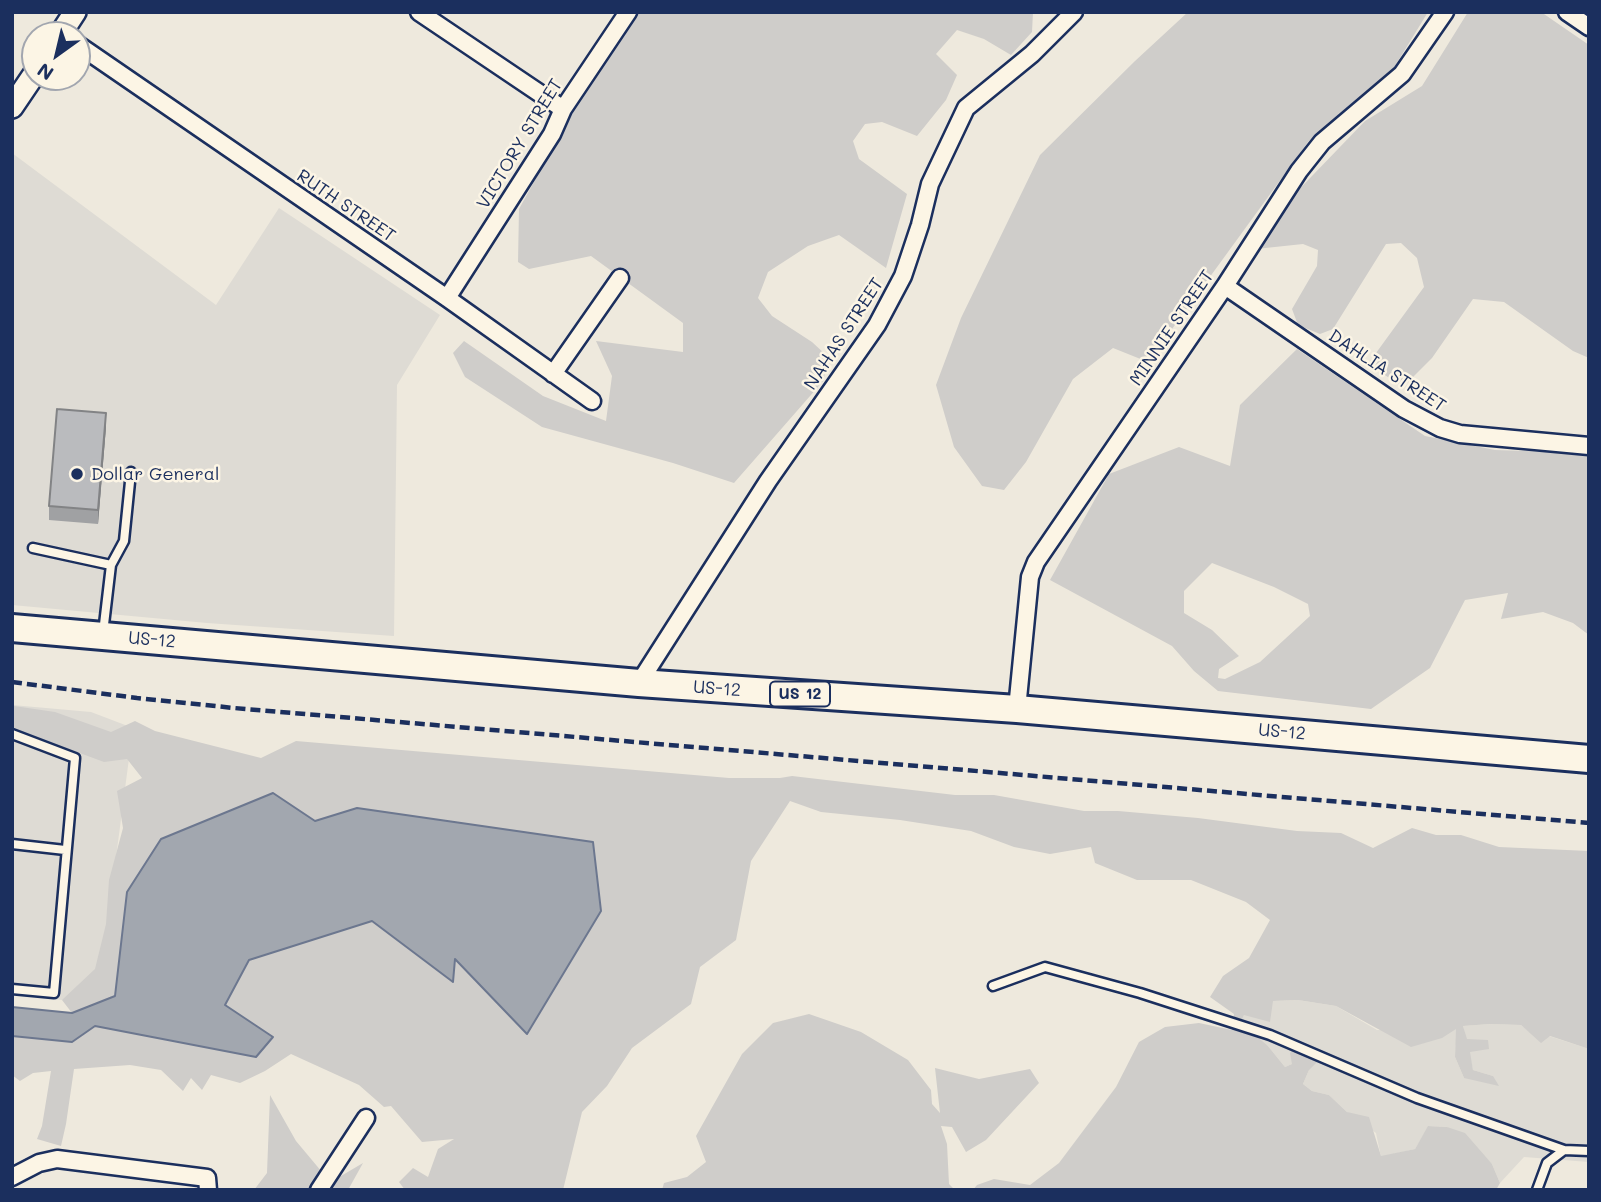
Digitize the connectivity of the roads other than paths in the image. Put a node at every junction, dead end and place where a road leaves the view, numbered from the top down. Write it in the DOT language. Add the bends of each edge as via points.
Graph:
graph roads {
  1 [pos="419,12"];
  2 [pos="628,12"];
  3 [pos="1074,12"];
  4 [pos="1445,12"];
  5 [pos="1567,12"];
  6 [pos="1589,27"];
  7 [pos="91,55"];
  8 [pos="23,91"];
  9 [pos="12,107"];
  10 [pos="563,109"];
  11 [pos="620,278"];
  12 [pos="1225,286"];
  13 [pos="447,298"];
  14 [pos="554,374"];
  15 [pos="592,401"];
  16 [pos="1589,446"];
  17 [pos="131,472"];
  18 [pos="33,548"];
  19 [pos="111,565"];
  20 [pos="12,628"];
  21 [pos="103,636"];
  22 [pos="639,683"];
  23 [pos="1017,709"];
  24 [pos="12,734"];
  25 [pos="1589,759"];
  26 [pos="12,844"];
  27 [pos="65,850"];
  28 [pos="993,986"];
  29 [pos="12,989"];
  30 [pos="366,1118"];
  31 [pos="1564,1150"];
  32 [pos="1589,1151"];
  33 [pos="12,1177"];
  34 [pos="208,1190"];
  35 [pos="319,1190"];
  36 [pos="1537,1190"];
  1 -- 10 [label="street"];
  2 -- 10 [label="street, VICTORY STREET"];
  3 -- 22 [label="street, NAHAS STREET" via="966,108 930,184 903,276 877,325 768,481"];
  4 -- 12 [label="street, MINNIE STREET" via="1402,74 1322,142"];
  5 -- 6 [label="street"];
  7 -- 13 [label="street, RUTH STREET"];
  8 -- 9 [label="street"];
  10 -- 13 [label="street, VICTORY STREET" via="552,134"];
  11 -- 14 [label="street"];
  12 -- 16 [label="street, DAHLIA STREET" via="1404,409 1440,428 1460,434"];
  12 -- 23 [label="street, MINNIE STREET" via="1036,562 1030,577"];
  13 -- 14 [label="street, RUTH STREET"];
  14 -- 15 [label="street, RUTH STREET"];
  17 -- 19 [label="lane" via="124,541"];
  18 -- 19 [label="lane"];
  19 -- 21 [label="lane"];
  20 -- 21 [label="main road, US-12 / US 12"];
  21 -- 22 [label="main road, US-12 / US 12"];
  22 -- 23 [label="main road, US-12 / US 12"];
  23 -- 25 [label="main road, US-12 / US 12"];
  24 -- 27 [label="lane" via="75,758"];
  26 -- 27 [label="lane"];
  27 -- 29 [label="lane" via="54,993"];
  28 -- 31 [label="lane" via="1045,967 1140,993 1270,1035 1417,1098"];
  30 -- 35 [label="street"];
  31 -- 32 [label="lane"];
  31 -- 36 [label="lane" via="1547,1163"];
  33 -- 34 [label="street" via="57,1158 207,1178"];
}
